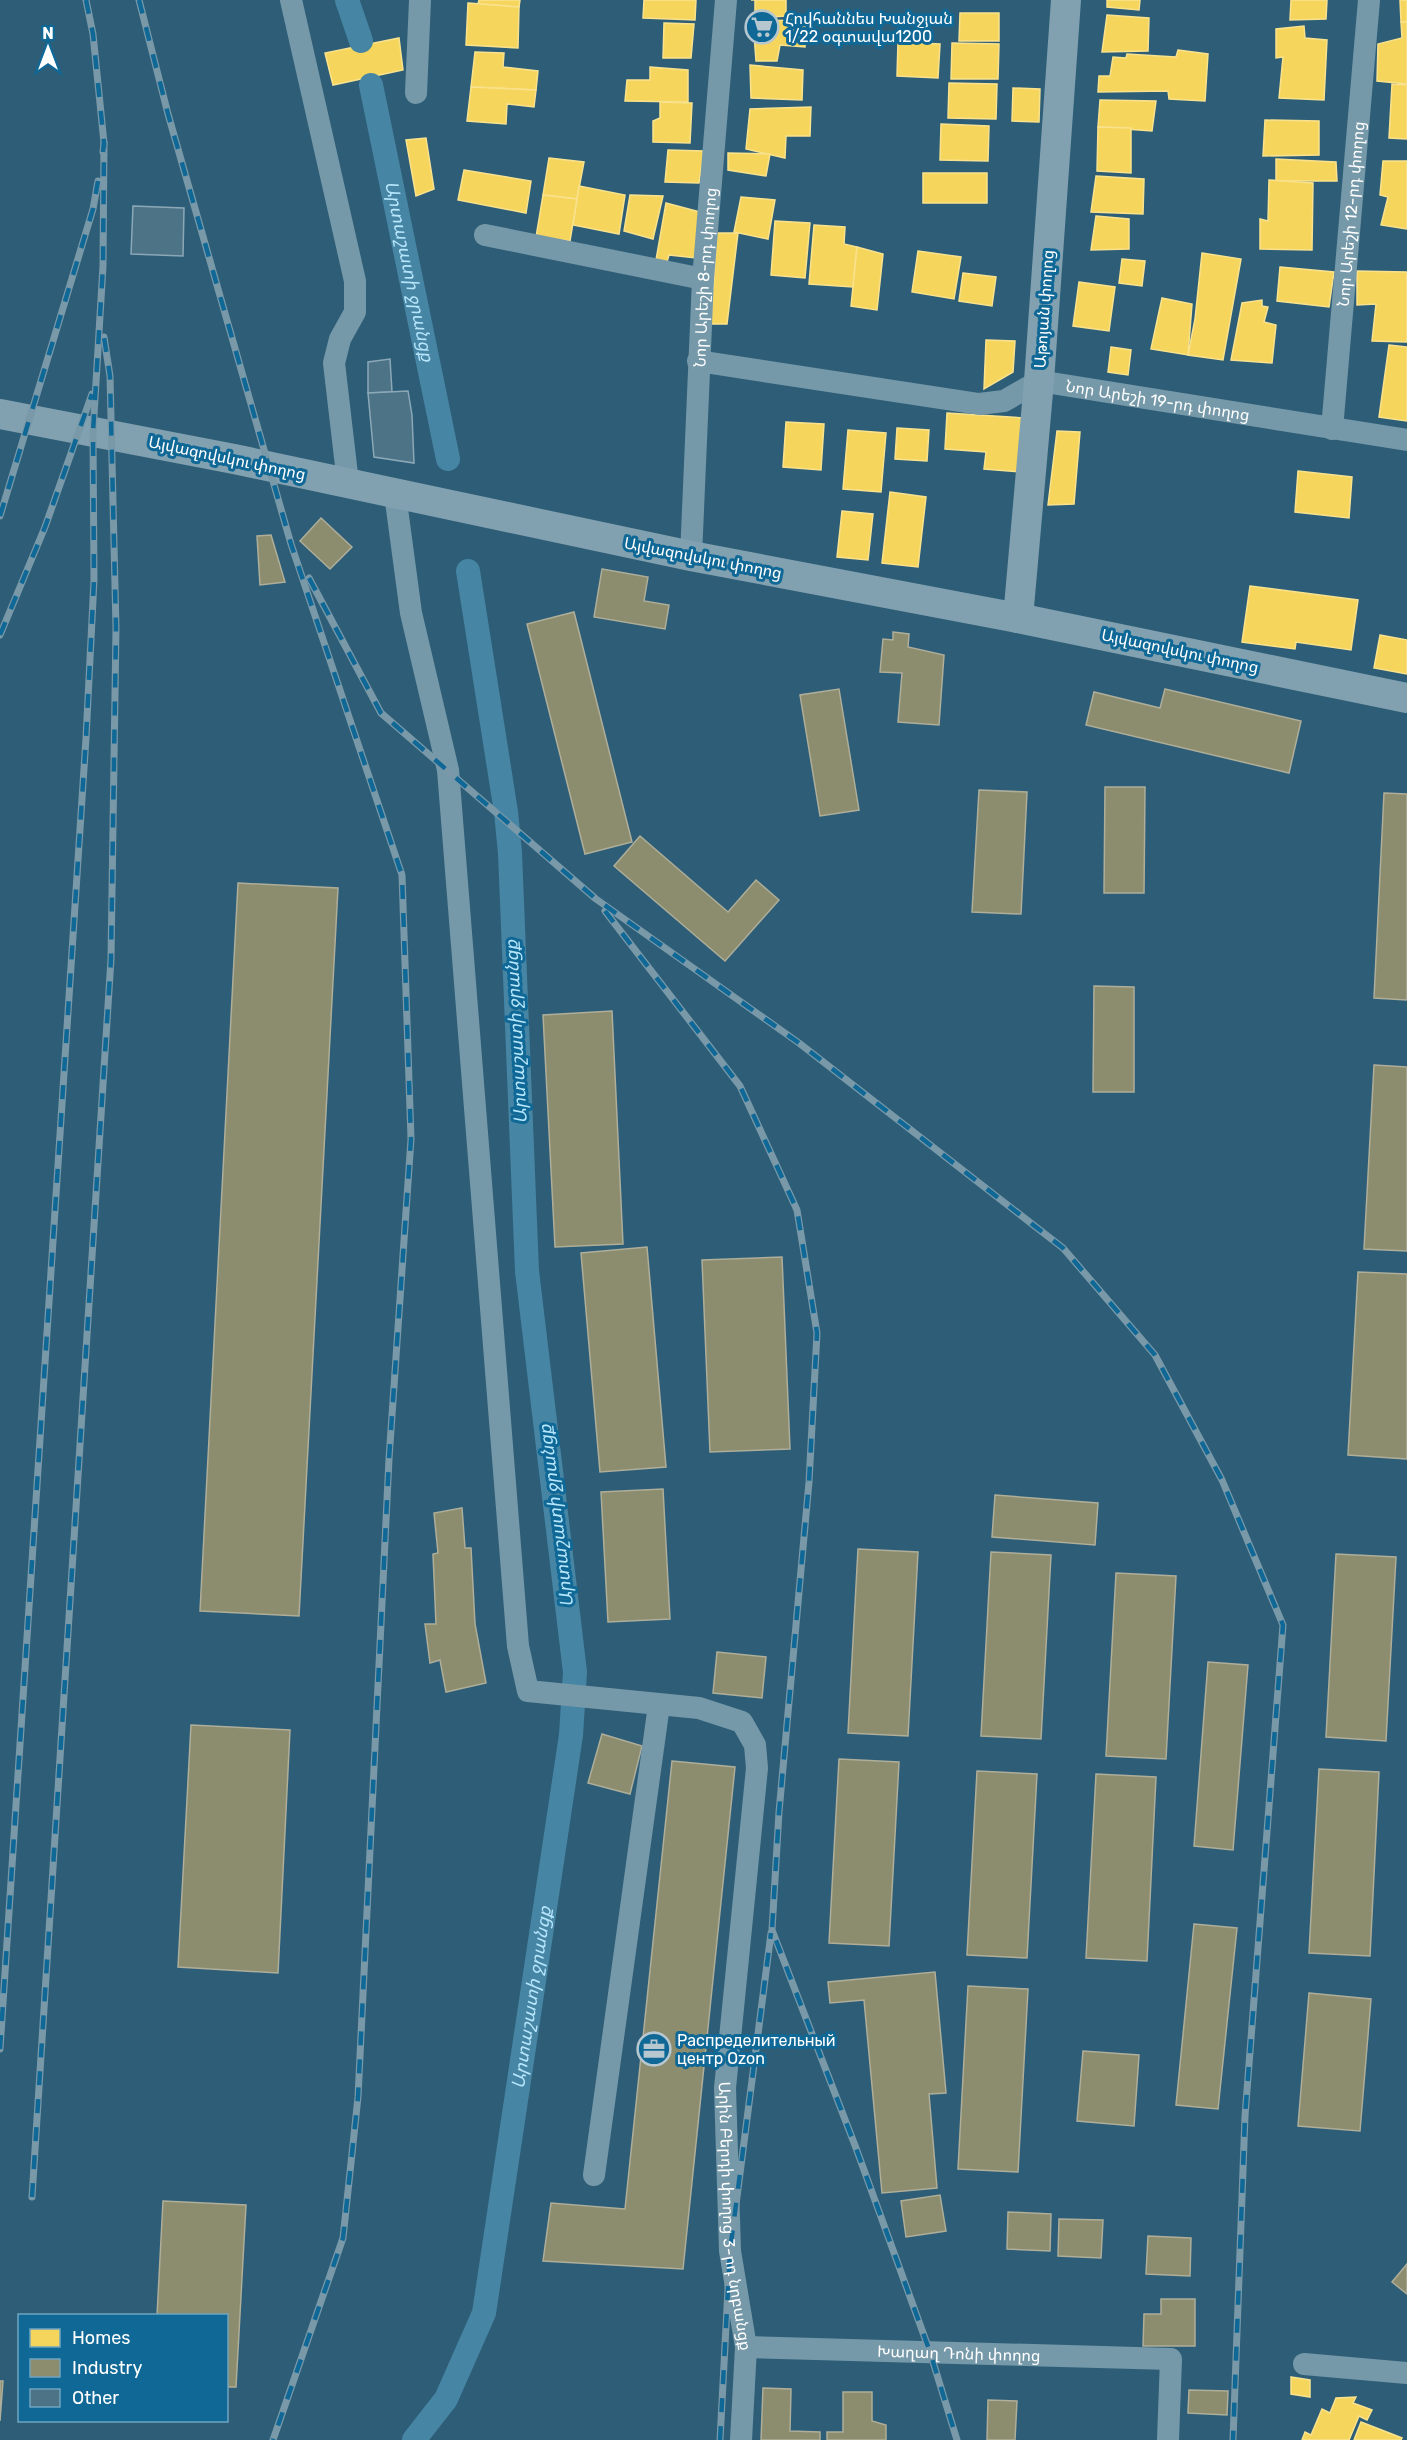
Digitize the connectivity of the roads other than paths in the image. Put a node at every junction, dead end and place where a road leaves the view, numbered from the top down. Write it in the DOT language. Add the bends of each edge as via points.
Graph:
graph roads {
  1 [pos="291,0"];
  2 [pos="420,0"];
  3 [pos="726,0"];
  4 [pos="1066,0"];
  5 [pos="1369,0"];
  6 [pos="416,93"];
  7 [pos="485,235"];
  8 [pos="703,279"];
  9 [pos="698,362"];
  10 [pos="1039,381"];
  11 [pos="0,414"];
  12 [pos="1332,429"];
  13 [pos="1407,440"];
  14 [pos="348,483"];
  15 [pos="396,494"];
  16 [pos="691,556"];
  17 [pos="1018,618"];
  18 [pos="1407,698"];
  19 [pos="659,1705"];
  20 [pos="594,2175"];
  21 [pos="746,2347"];
  22 [pos="1304,2364"];
  23 [pos="1407,2373"];
  24 [pos="741,2440"];
  25 [pos="1168,2440"];
  1 -- 14 [label="street" via="356,281 355,312 340,339 334,363"];
  2 -- 6 [label="street"];
  3 -- 8 [label="street, Նոր Արեշի 8-րդ փողոց"];
  4 -- 10 [label="main road, Աթոյան փողոց"];
  5 -- 12 [label="street, Նոր Արեշի 12-րդ փողոց"];
  7 -- 8 [label="street"];
  8 -- 9 [label="street, Նոր Արեշի 8-րդ փողոց"];
  9 -- 10 [label="street" via="979,404 1004,401"];
  9 -- 16 [label="street, Նոր Արեշի 8-րդ փողոց"];
  10 -- 12 [label="street, Նոր Արեշի 19-րդ փողոց"];
  10 -- 17 [label="main road, Աթոյան փողոց"];
  11 -- 14 [label="main road, Այվազովսկու փողոց"];
  12 -- 13 [label="street, Նոր Արեշի 19-րդ փողոց"];
  14 -- 15 [label="main road, Այվազովսկու փողոց"];
  15 -- 16 [label="main road, Այվազովսկու փողոց"];
  15 -- 19 [label="street, Արին Բերդի փողոց 3-րդ նրբանցք" via="411,613 448,770 518,1635 528,1691"];
  16 -- 17 [label="main road, Այվազովսկու փողոց"];
  17 -- 18 [label="main road, Այվազովսկու փողոց"];
  19 -- 20 [label="street"];
  19 -- 21 [label="street, Արին Բերդի փողոց 3-րդ նրբանցք" via="699,1708 742,1722 755,1745 757,1768 725,2088 730,2251"];
  21 -- 24 [label="street, Արին Բերդի փողոց 3-րդ նրբանցք"];
  21 -- 25 [label="street, Խաղաղ Դոնի փողոց" via="1171,2359"];
  22 -- 23 [label="street"];
}
